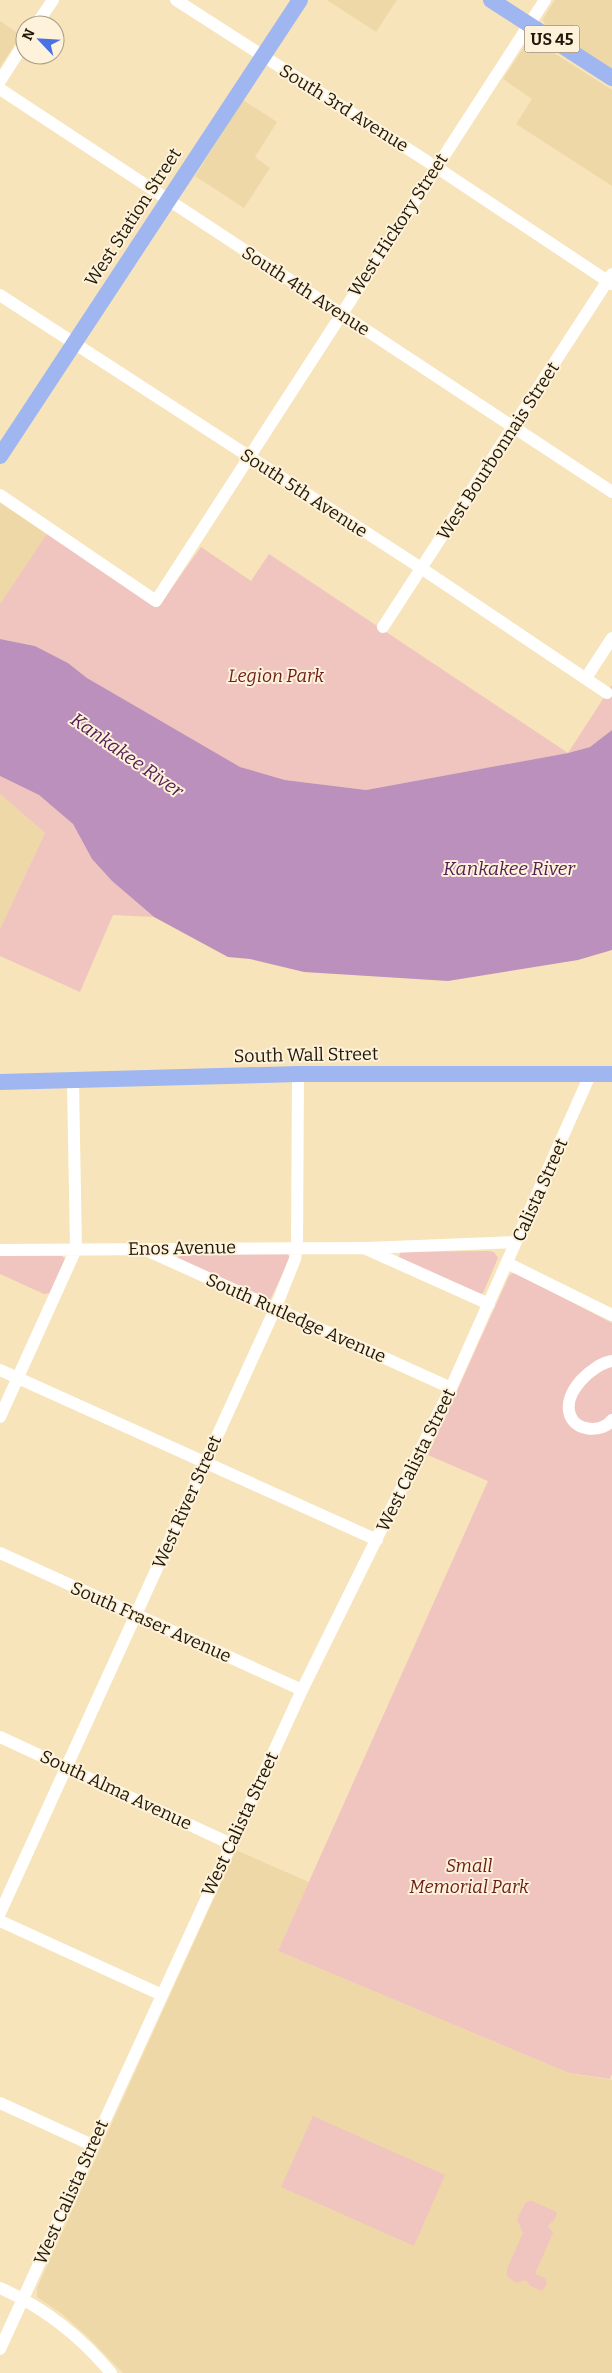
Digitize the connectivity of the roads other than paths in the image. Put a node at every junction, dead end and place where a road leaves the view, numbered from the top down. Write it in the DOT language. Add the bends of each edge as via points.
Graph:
graph roads {
  1 [pos="53,0"];
  2 [pos="176,0"];
  3 [pos="300,0"];
  4 [pos="491,0"];
  5 [pos="545,0"];
  6 [pos="43,15"];
  7 [pos="528,24"];
  8 [pos="262,57"];
  9 [pos="15,58"];
  10 [pos="612,78"];
  11 [pos="0,81"];
  12 [pos="0,90"];
  13 [pos="436,167"];
  14 [pos="168,200"];
  15 [pos="610,280"];
  16 [pos="0,295"];
  17 [pos="341,314"];
  18 [pos="74,343"];
  19 [pos="513,427"];
  20 [pos="0,456"];
  21 [pos="249,456"];
  22 [pos="612,492"];
  23 [pos="0,495"];
  24 [pos="421,568"];
  25 [pos="383,627"];
  26 [pos="612,638"];
  27 [pos="586,678"];
  28 [pos="607,693"];
  29 [pos="298,1074"];
  30 [pos="612,1074"];
  31 [pos="590,1075"];
  32 [pos="0,1082"];
  33 [pos="73,1082"];
  34 [pos="516,1242"];
  35 [pos="297,1247"];
  36 [pos="141,1248"];
  37 [pos="364,1248"];
  38 [pos="76,1249"];
  39 [pos="0,1250"];
  40 [pos="507,1263"];
  41 [pos="489,1304"];
  42 [pos="275,1309"];
  43 [pos="612,1315"];
  44 [pos="612,1361"];
  45 [pos="0,1370"];
  46 [pos="18,1378"];
  47 [pos="451,1388"];
  48 [pos="0,1416"];
  49 [pos="612,1420"];
  50 [pos="205,1463"];
  51 [pos="377,1540"];
  52 [pos="0,1553"];
  53 [pos="136,1615"];
  54 [pos="302,1690"];
  55 [pos="0,1737"];
  56 [pos="66,1767"];
  57 [pos="231,1844"];
  58 [pos="0,1913"];
  59 [pos="0,1921"];
  60 [pos="162,1995"];
  61 [pos="0,2103"];
  62 [pos="92,2144"];
  63 [pos="0,2288"];
  64 [pos="23,2298"];
  65 [pos="0,2349"];
  66 [pos="111,2373"];
  1 -- 6 [label="street"];
  2 -- 8 [label="street, South 3rd Avenue"];
  3 -- 8 [label="main road, West Station Street"];
  4 -- 7 [label="main road, US 45"];
  5 -- 7 [label="street, West Hickory Street"];
  7 -- 10 [label="main road, US 45"];
  7 -- 13 [label="street, West Hickory Street"];
  8 -- 13 [label="street, South 3rd Avenue"];
  8 -- 14 [label="main road, West Station Street"];
  9 -- 11 [label="street"];
  12 -- 14 [label="street, South 4th Avenue"];
  13 -- 15 [label="street, South 3rd Avenue"];
  13 -- 17 [label="street, West Hickory Street"];
  14 -- 17 [label="street, South 4th Avenue"];
  14 -- 18 [label="main road, West Station Street"];
  15 -- 19 [label="street, West Bourbonnais Street"];
  16 -- 18 [label="street, South 5th Avenue"];
  17 -- 19 [label="street, South 4th Avenue"];
  17 -- 21 [label="street, West Hickory Street"];
  18 -- 20 [label="main road, West Station Street"];
  18 -- 21 [label="street, South 5th Avenue"];
  19 -- 22 [label="street, South 4th Avenue"];
  19 -- 24 [label="street, West Bourbonnais Street"];
  21 -- 23 [label="street, West Hickory Street" via="156,601"];
  21 -- 24 [label="street, South 5th Avenue"];
  24 -- 25 [label="street, West Bourbonnais Street"];
  24 -- 27 [label="street, South 5th Avenue"];
  26 -- 27 [label="street"];
  27 -- 28 [label="street, South 5th Avenue"];
  29 -- 31 [label="main road, South Wall Street"];
  29 -- 33 [label="main road, South Wall Street"];
  29 -- 35 [label="street, West River Street"];
  30 -- 31 [label="main road, South Wall Street"];
  31 -- 34 [label="street, Calista Street"];
  32 -- 33 [label="main road, South Wall Street"];
  33 -- 38 [label="street"];
  34 -- 37 [label="street, Enos Avenue"];
  34 -- 40 [label="street, Calista Street"];
  35 -- 36 [label="street, Enos Avenue"];
  35 -- 37 [label="street, Enos Avenue"];
  35 -- 42 [label="street, West River Street"];
  36 -- 38 [label="street, Enos Avenue"];
  36 -- 42 [label="street, South Rutledge Avenue"];
  37 -- 41 [label="street, Enos Avenue"];
  38 -- 39 [label="street, Enos Avenue"];
  38 -- 46 [label="street"];
  40 -- 41 [label="street, Calista Street"];
  40 -- 43 [label="street"];
  41 -- 47 [label="street, West Calista Street"];
  42 -- 47 [label="street, South Rutledge Avenue"];
  42 -- 50 [label="street, West River Street"];
  44 -- 49 [label="street" via="586,1373 569,1408 573,1420 583,1427 596,1429"];
  45 -- 46 [label="street"];
  46 -- 48 [label="street"];
  46 -- 50 [label="street"];
  47 -- 51 [label="street, West Calista Street"];
  50 -- 51 [label="street"];
  50 -- 53 [label="street, West River Street"];
  51 -- 54 [label="street, West Calista Street"];
  52 -- 53 [label="street, South Fraser Avenue"];
  53 -- 54 [label="street, South Fraser Avenue"];
  53 -- 56 [label="street, West River Street"];
  54 -- 57 [label="street, West Calista Street"];
  55 -- 56 [label="street, South Alma Avenue"];
  56 -- 57 [label="street, South Alma Avenue"];
  56 -- 58 [label="street, West River Street"];
  57 -- 60 [label="street, West Calista Street"];
  59 -- 60 [label="street"];
  60 -- 62 [label="street, West Calista Street"];
  61 -- 62 [label="street"];
  62 -- 64 [label="street, West Calista Street"];
  63 -- 64 [label="street"];
  64 -- 65 [label="street, West Calista Street"];
  64 -- 66 [label="street" via="73,2334"];
}
